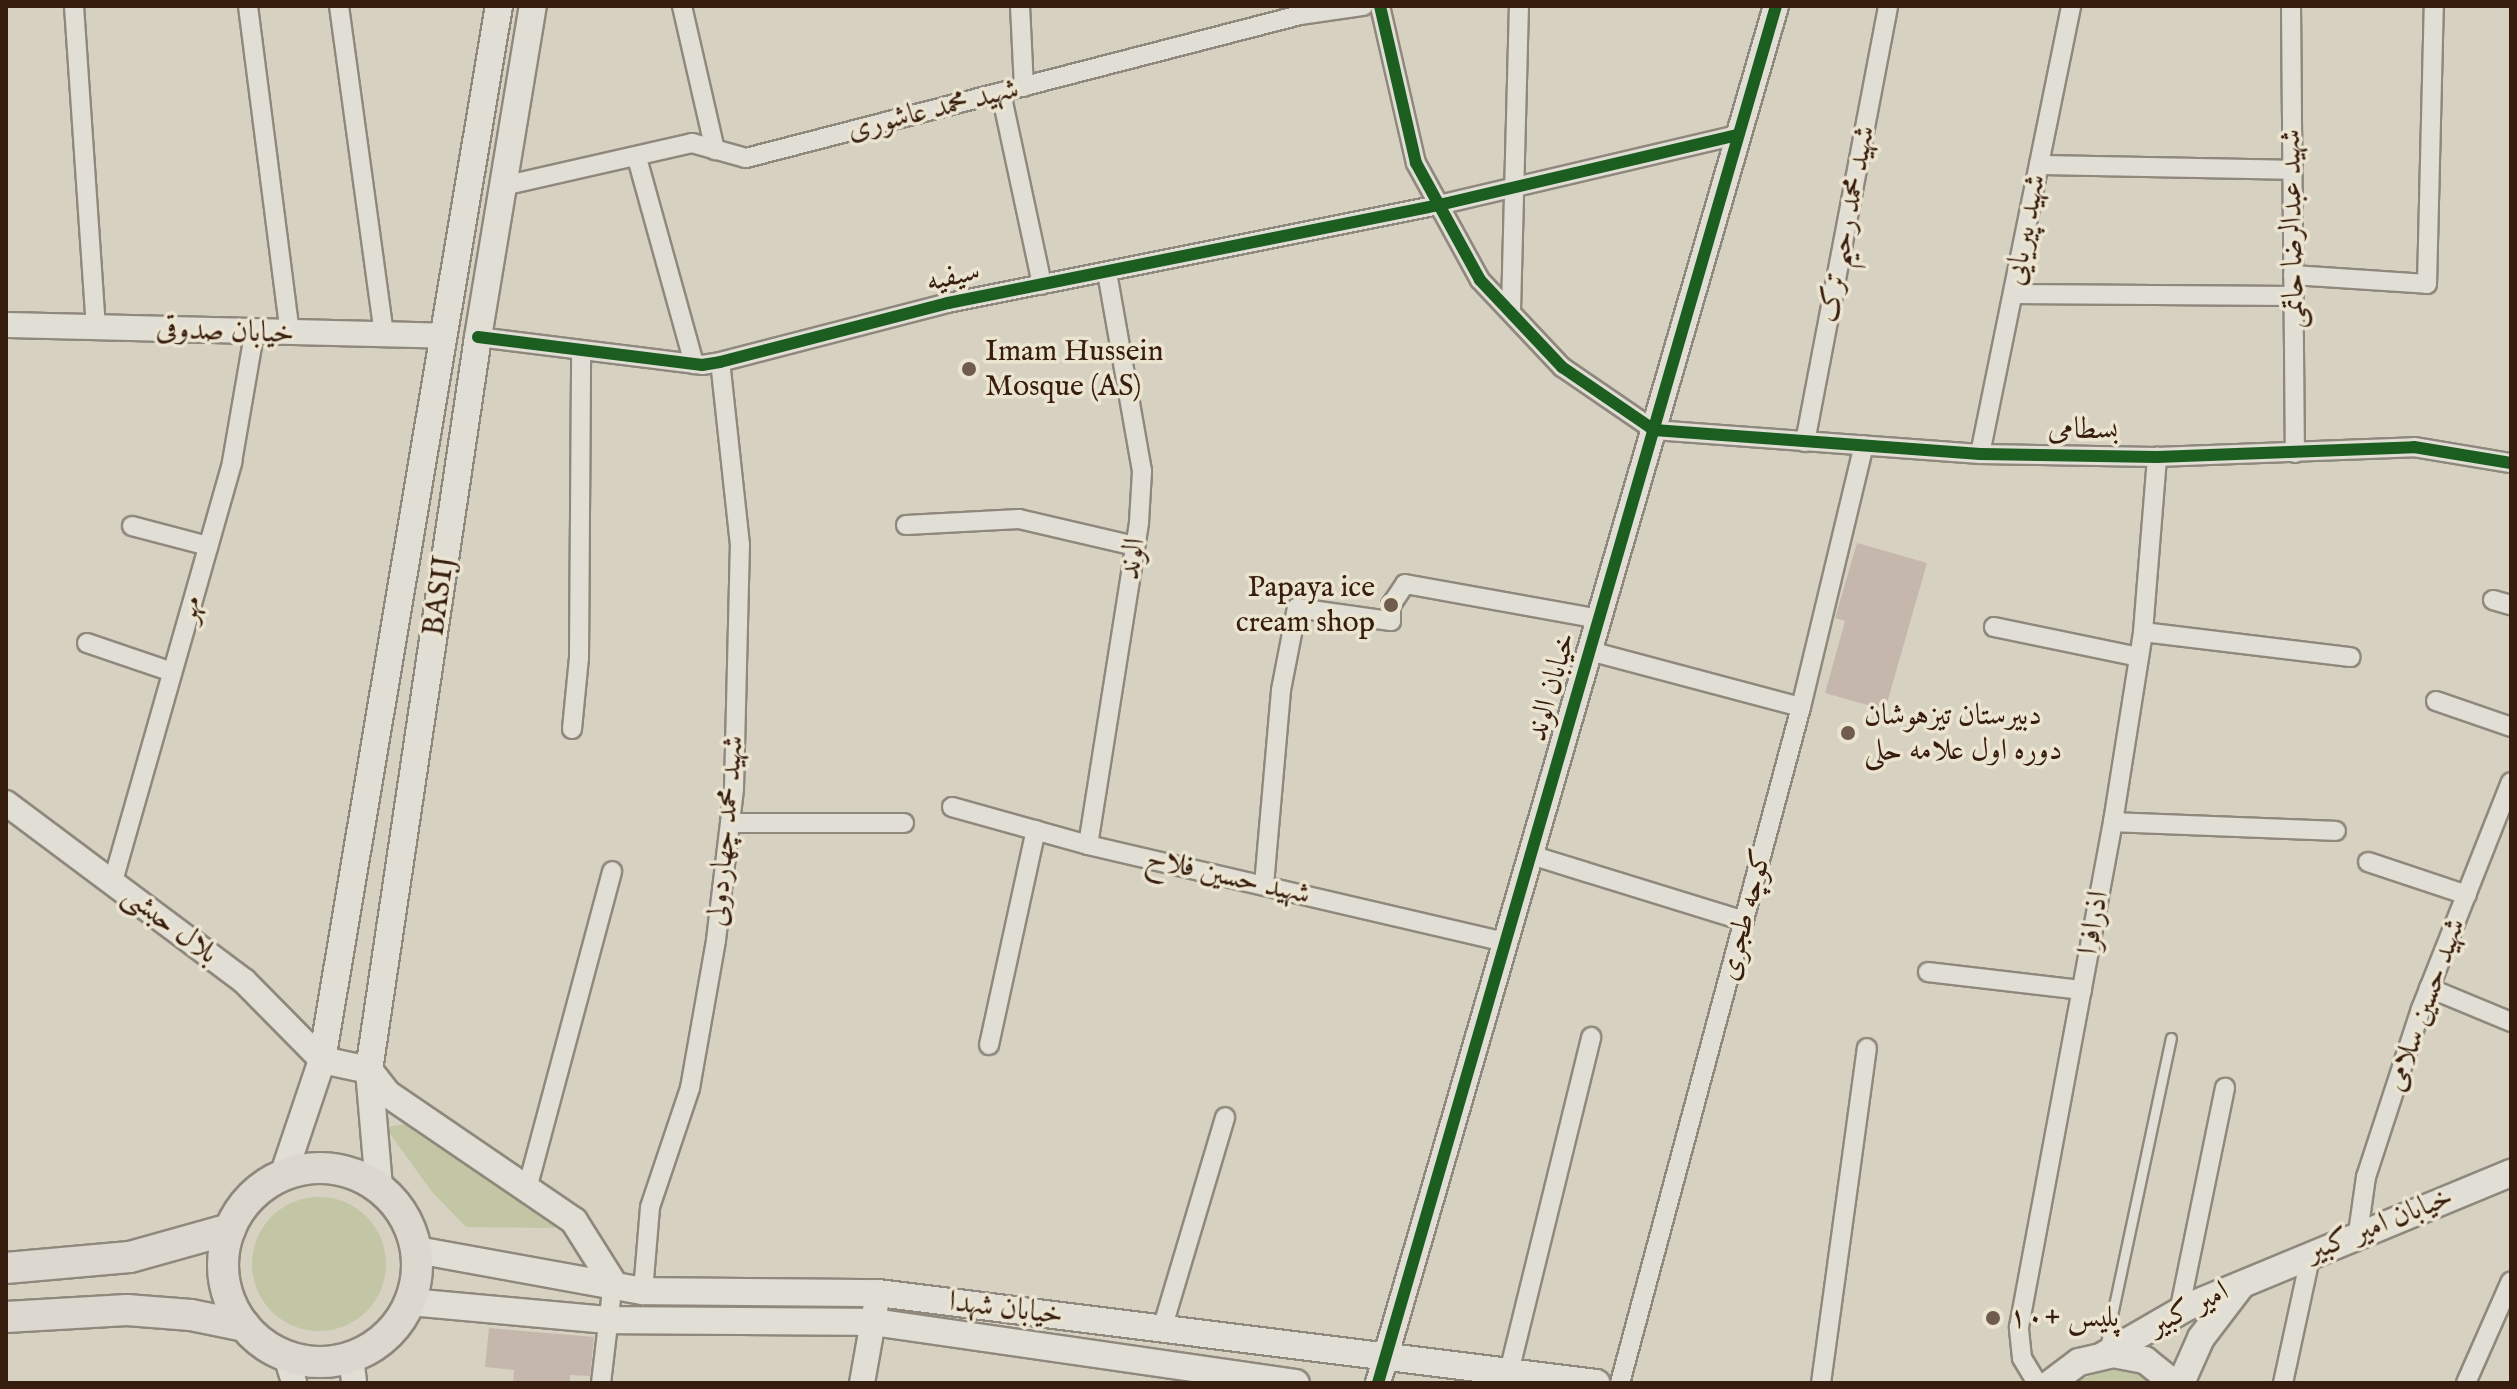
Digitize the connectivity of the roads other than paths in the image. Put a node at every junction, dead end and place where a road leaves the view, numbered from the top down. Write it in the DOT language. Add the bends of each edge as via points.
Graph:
graph roads {
  1 [pos="74,6"];
  2 [pos="248,6"];
  3 [pos="339,6"];
  4 [pos="499,6"];
  5 [pos="533,6"];
  6 [pos="682,6"];
  7 [pos="1020,6"];
  8 [pos="1363,6"];
  9 [pos="1380,6"];
  10 [pos="1519,6"];
  11 [pos="1776,6"];
  12 [pos="1888,6"];
  13 [pos="2071,6"];
  14 [pos="2291,6"];
  15 [pos="2434,6"];
  16 [pos="1024,87"];
  17 [pos="1001,93"];
  18 [pos="1738,135"];
  19 [pos="715,150"];
  20 [pos="637,158"];
  21 [pos="2039,165"];
  22 [pos="2292,170"];
  23 [pos="503,186"];
  24 [pos="1514,186"];
  25 [pos="1439,205"];
  26 [pos="1107,273"];
  27 [pos="2293,275"];
  28 [pos="1042,285"];
  29 [pos="2013,294"];
  30 [pos="2293,296"];
  31 [pos="1511,310"];
  32 [pos="96,328"];
  33 [pos="8,331"];
  34 [pos="254,334"];
  35 [pos="290,334"];
  36 [pos="384,335"];
  37 [pos="444,336"];
  38 [pos="478,337"];
  39 [pos="581,350"];
  40 [pos="720,362"];
  41 [pos="694,364"];
  42 [pos="1654,430"];
  43 [pos="1805,442"];
  44 [pos="1864,445"];
  45 [pos="2295,453"];
  46 [pos="1980,454"];
  47 [pos="2157,457"];
  48 [pos="2511,463"];
  49 [pos="906,525"];
  50 [pos="132,526"];
  51 [pos="208,546"];
  52 [pos="1135,546"];
  53 [pos="1599,619"];
  54 [pos="1994,627"];
  55 [pos="2143,632"];
  56 [pos="87,643"];
  57 [pos="1590,651"];
  58 [pos="2139,657"];
  59 [pos="2351,657"];
  60 [pos="172,672"];
  61 [pos="2436,701"];
  62 [pos="1801,707"];
  63 [pos="2511,727"];
  64 [pos="572,729"];
  65 [pos="2511,782"];
  66 [pos="6,803"];
  67 [pos="952,807"];
  68 [pos="2113,822"];
  69 [pos="730,823"];
  70 [pos="904,823"];
  71 [pos="1036,830"];
  72 [pos="2336,831"];
  73 [pos="1088,845"];
  74 [pos="1531,855"];
  75 [pos="2368,862"];
  76 [pos="612,871"];
  77 [pos="113,881"];
  78 [pos="1264,885"];
  79 [pos="2467,895"];
  80 [pos="1744,921"];
  81 [pos="1505,942"];
  82 [pos="1928,972"];
  83 [pos="2429,988"];
  84 [pos="2082,990"];
  85 [pos="2511,1022"];
  86 [pos="1591,1037"];
  87 [pos="2171,1038"];
  88 [pos="989,1045"];
  89 [pos="1867,1048"];
  90 [pos="322,1060"];
  91 [pos="369,1070"];
  92 [pos="2225,1088"];
  93 [pos="1225,1117"];
  94 [pos="2511,1173"];
  95 [pos="283,1176"];
  96 [pos="379,1187"];
  97 [pos="527,1189"];
  98 [pos="230,1229"];
  99 [pos="2358,1233"];
  100 [pos="417,1250"];
  101 [pos="2311,1253"];
  102 [pos="6,1268"];
  103 [pos="2249,1279"];
  104 [pos="2511,1281"];
  105 [pos="613,1283"];
  106 [pos="643,1291"];
  107 [pos="878,1293"];
  108 [pos="410,1302"];
  109 [pos="2179,1312"];
  110 [pos="6,1317"];
  111 [pos="607,1320"];
  112 [pos="873,1322"];
  113 [pos="245,1326"];
  114 [pos="1162,1329"];
  115 [pos="2104,1355"];
  116 [pos="1385,1357"];
  117 [pos="290,1370"];
  118 [pos="352,1370"];
  119 [pos="1509,1372"];
  120 [pos="601,1383"];
  121 [pos="862,1383"];
  122 [pos="1296,1383"];
  123 [pos="1378,1383"];
  124 [pos="1596,1383"];
  125 [pos="1620,1383"];
  126 [pos="1821,1383"];
  127 [pos="2037,1383"];
  128 [pos="2051,1383"];
  129 [pos="2173,1383"];
  130 [pos="2181,1383"];
  131 [pos="2283,1383"];
  132 [pos="2466,1383"];
  1 -- 32 [label="street"];
  2 -- 35 [label="street"];
  3 -- 36 [label="street"];
  4 -- 37 [label="main road, BASIJ"];
  5 -- 23 [label="main road, BASIJ"];
  6 -- 19 [label="street"];
  7 -- 16 [label="street"];
  8 -- 16 [label="street, شهید محمد عاشوری" via="1300,15"];
  9 -- 25 [label="street" via="1416,163"];
  10 -- 24 [label="street"];
  11 -- 18 [label="street, خیابان الوند"];
  12 -- 43 [label="street, شهید محمد رحیم ترک"];
  13 -- 21 [label="street, شهید پیریایی"];
  14 -- 22 [label="street, شهید عبدالرضا حاتمی"];
  15 -- 27 [label="street" via="2427,284"];
  16 -- 17 [label="street, شهید محمد عاشوری"];
  17 -- 19 [label="street, شهید محمد عاشوری" via="746,158"];
  17 -- 28 [label="street"];
  18 -- 24 [label="street, سیفیه"];
  18 -- 42 [label="street, خیابان الوند"];
  19 -- 20 [label="street, شهید محمد عاشوری" via="692,143"];
  20 -- 23 [label="street, شهید محمد عاشوری"];
  20 -- 41 [label="street"];
  21 -- 22 [label="street"];
  21 -- 29 [label="street, شهید پیریایی"];
  22 -- 27 [label="street, شهید عبدالرضا حاتمی"];
  23 -- 38 [label="main road, BASIJ"];
  24 -- 25 [label="street, سیفیه"];
  24 -- 31 [label="street"];
  25 -- 26 [label="street, سیفیه"];
  25 -- 31 [label="street" via="1480,280"];
  26 -- 28 [label="street, سیفیه"];
  26 -- 52 [label="street, الوند" via="1142,471"];
  27 -- 30 [label="street, شهید عبدالرضا حاتمی"];
  28 -- 40 [label="street, سیفیه" via="948,303"];
  29 -- 30 [label="street"];
  29 -- 46 [label="street, شهید پیریایی"];
  30 -- 45 [label="street, شهید عبدالرضا حاتمی"];
  31 -- 42 [label="street" via="1562,367"];
  32 -- 33 [label="street, خیابان صدوقی"];
  32 -- 34 [label="street, خیابان صدوقی"];
  34 -- 35 [label="street, خیابان صدوقی"];
  34 -- 51 [label="street, مهر" via="232,462"];
  35 -- 36 [label="street, خیابان صدوقی"];
  36 -- 37 [label="street, خیابان صدوقی"];
  37 -- 38 [label="main road"];
  37 -- 90 [label="main road, BASIJ"];
  38 -- 39 [label="street, سیفیه"];
  38 -- 91 [label="main road, BASIJ"];
  39 -- 41 [label="street, سیفیه"];
  39 -- 64 [label="street" via="579,658"];
  40 -- 41 [label="street, سیفیه"];
  40 -- 69 [label="street, شهید محمد چهاردولی" via="740,545"];
  42 -- 43 [label="street, بسطامی"];
  42 -- 53 [label="street, خیابان الوند"];
  43 -- 44 [label="street, بسطامی"];
  44 -- 46 [label="street, بسطامی"];
  44 -- 62 [label="street, کوچه طجری"];
  45 -- 47 [label="street, بسطامی"];
  45 -- 48 [label="street, بسطامی" via="2414,447"];
  46 -- 47 [label="street, بسطامی"];
  47 -- 55 [label="street, اذرافرا"];
  49 -- 52 [label="street" via="1019,519"];
  50 -- 51 [label="street"];
  51 -- 60 [label="street, مهر"];
  52 -- 73 [label="street, الوند"];
  53 -- 57 [label="street, خیابان الوند"];
  53 -- 78 [label="street" via="1405,584 1391,605 1391,621 1297,608 1281,690"];
  54 -- 58 [label="street"];
  55 -- 58 [label="street, اذرافرا"];
  55 -- 59 [label="street"];
  56 -- 60 [label="street"];
  57 -- 62 [label="street"];
  57 -- 74 [label="street, خیابان الوند"];
  58 -- 68 [label="street, اذرافرا"];
  60 -- 77 [label="street, مهر"];
  61 -- 63 [label="street"];
  62 -- 80 [label="street, کوچه طجری"];
  65 -- 79 [label="street, شهید حسین سلامی"];
  66 -- 77 [label="street, بلال حبشی"];
  67 -- 71 [label="street, شهید حسین فلاح"];
  68 -- 72 [label="street"];
  68 -- 84 [label="street, اذرافرا"];
  69 -- 70 [label="street"];
  69 -- 106 [label="street, شهید محمد چهاردولی" via="690,1088 650,1207"];
  71 -- 73 [label="street, شهید حسین فلاح"];
  71 -- 88 [label="street"];
  73 -- 78 [label="street, شهید حسین فلاح"];
  74 -- 80 [label="street"];
  74 -- 81 [label="street, خیابان الوند"];
  75 -- 79 [label="street"];
  76 -- 97 [label="street"];
  77 -- 90 [label="street, بلال حبشی" via="244,981"];
  78 -- 81 [label="street, شهید حسین فلاح"];
  79 -- 83 [label="street, شهید حسین سلامی"];
  80 -- 125 [label="street, کوچه طجری"];
  81 -- 116 [label="street, خیابان الوند"];
  82 -- 84 [label="street"];
  83 -- 85 [label="street"];
  83 -- 99 [label="street, شهید حسین سلامی" via="2366,1177"];
  84 -- 127 [label="street, اذرافرا" via="2019,1327 2022,1358"];
  86 -- 119 [label="street"];
  87 -- 115 [label="lane"];
  89 -- 126 [label="street"];
  90 -- 91 [label="main road"];
  90 -- 95 [label="main road, BASIJ"];
  91 -- 96 [label="main road, BASIJ"];
  91 -- 97 [label="main road" via="388,1094"];
  92 -- 109 [label="street"];
  93 -- 114 [label="street"];
  94 -- 99 [label="main road, خیابان امیر کبیر"];
  95 -- 96 [label="main road" via="332,1169"];
  95 -- 98 [label="main road" via="243,1207"];
  96 -- 100 [label="main road" via="410,1226"];
  97 -- 105 [label="main road" via="574,1221"];
  98 -- 102 [label="main road" via="130,1257"];
  98 -- 113 [label="main road" via="224,1280"];
  99 -- 101 [label="main road, خیابان امیر کبیر"];
  100 -- 105 [label="main road, خیابان شهدا" via="455,1261"];
  100 -- 108 [label="main road"];
  101 -- 103 [label="main road, خیابان امیر کبیر"];
  101 -- 131 [label="street"];
  103 -- 109 [label="main road, امیر کبیر"];
  103 -- 130 [label="main road, امیر کبیر" via="2220,1308"];
  104 -- 132 [label="street"];
  105 -- 106 [label="main road, خیابان شهدا"];
  105 -- 111 [label="street"];
  106 -- 107 [label="main road, خیابان شهدا"];
  107 -- 112 [label="street"];
  107 -- 114 [label="main road, خیابان شهدا"];
  108 -- 111 [label="main road, خیابان شهدا"];
  108 -- 118 [label="main road"];
  109 -- 115 [label="main road, امیر کبیر"];
  110 -- 113 [label="main road" via="127,1310"];
  111 -- 112 [label="main road, خیابان شهدا"];
  111 -- 120 [label="street"];
  112 -- 121 [label="street"];
  112 -- 122 [label="main road, خیابان شهدا"];
  113 -- 117 [label="main road"];
  114 -- 116 [label="main road, خیابان شهدا"];
  115 -- 128 [label="main road, امیر کبیر" via="2079,1362"];
  115 -- 129 [label="main road" via="2145,1360"];
  116 -- 119 [label="main road, خیابان شهدا"];
  116 -- 123 [label="street, خیابان الوند"];
  117 -- 118 [label="main road" via="318,1362"];
  119 -- 124 [label="main road, خیابان شهدا"];
}
